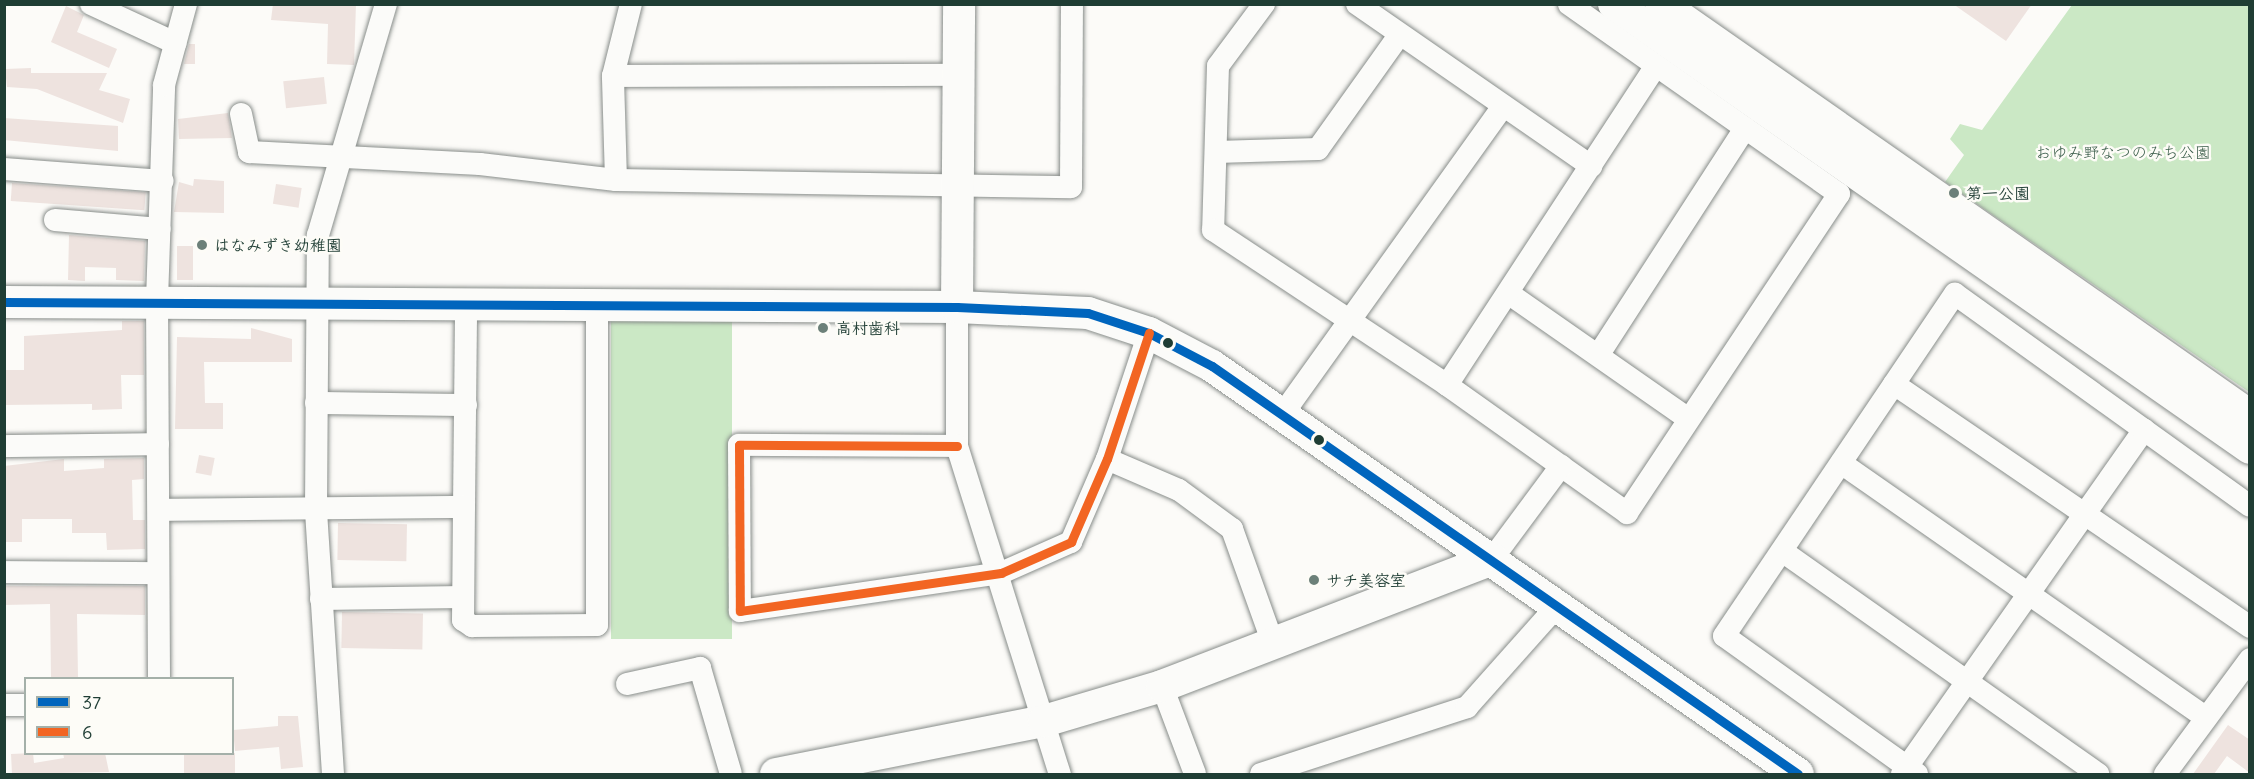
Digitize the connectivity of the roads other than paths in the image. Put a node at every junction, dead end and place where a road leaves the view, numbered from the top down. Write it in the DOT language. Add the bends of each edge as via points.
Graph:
graph roads {
  1 [pos="91,4"];
  2 [pos="186,4"];
  3 [pos="386,4"];
  4 [pos="632,4"];
  5 [pos="959,4"];
  6 [pos="1072,4"];
  7 [pos="1264,4"];
  8 [pos="1357,4"];
  9 [pos="1569,4"];
  10 [pos="1614,4"];
  11 [pos="1661,4"];
  12 [pos="1398,37"];
  13 [pos="175,43"];
  14 [pos="1656,66"];
  15 [pos="614,75"];
  16 [pos="958,75"];
  17 [pos="1502,108"];
  18 [pos="241,114"];
  19 [pos="1745,128"];
  20 [pos="1216,152"];
  21 [pos="338,159"];
  22 [pos="1591,166"];
  23 [pos="4,169"];
  24 [pos="616,180"];
  25 [pos="163,181"];
  26 [pos="961,188"];
  27 [pos="55,220"];
  28 [pos="160,229"];
  29 [pos="1508,293"];
  30 [pos="157,301"];
  31 [pos="4,302"];
  32 [pos="315,304"];
  33 [pos="466,304"];
  34 [pos="597,304"];
  35 [pos="957,307"];
  36 [pos="1349,321"];
  37 [pos="1149,333"];
  38 [pos="1599,354"];
  39 [pos="1894,384"];
  40 [pos="1447,385"];
  41 [pos="316,403"];
  42 [pos="466,405"];
  43 [pos="1282,416"];
  44 [pos="2250,416"];
  45 [pos="1687,418"];
  46 [pos="2144,430"];
  47 [pos="158,444"];
  48 [pos="4,446"];
  49 [pos="957,446"];
  50 [pos="2250,448"];
  51 [pos="1107,459"];
  52 [pos="1841,463"];
  53 [pos="1561,466"];
  54 [pos="2250,506"];
  55 [pos="465,507"];
  56 [pos="316,508"];
  57 [pos="159,510"];
  58 [pos="2084,514"];
  59 [pos="1782,551"];
  60 [pos="1492,559"];
  61 [pos="4,572"];
  62 [pos="157,573"];
  63 [pos="1000,573"];
  64 [pos="2028,594"];
  65 [pos="463,597"];
  66 [pos="321,599"];
  67 [pos="1558,605"];
  68 [pos="2250,627"];
  69 [pos="1272,641"];
  70 [pos="2250,659"];
  71 [pos="159,677"];
  72 [pos="1967,682"];
  73 [pos="627,684"];
  74 [pos="1162,686"];
  75 [pos="4,705"];
  76 [pos="24,705"];
  77 [pos="2206,718"];
  78 [pos="1044,721"];
  79 [pos="1790,772"];
  80 [pos="1909,772"];
  81 [pos="333,774"];
  82 [pos="731,774"];
  83 [pos="776,774"];
  84 [pos="1060,774"];
  85 [pos="1195,774"];
  86 [pos="1261,774"];
  87 [pos="2098,774"];
  88 [pos="2165,774"];
  1 -- 13 [label="street"];
  2 -- 13 [label="street"];
  3 -- 21 [label="street"];
  4 -- 15 [label="street"];
  5 -- 16 [label="street"];
  6 -- 26 [label="street" via="1071,187"];
  7 -- 20 [label="street" via="1218,66"];
  8 -- 12 [label="street"];
  9 -- 14 [label="street"];
  10 -- 50 [label="street"];
  11 -- 44 [label="street"];
  12 -- 17 [label="street"];
  12 -- 20 [label="street" via="1318,149"];
  13 -- 25 [label="street" via="164,85"];
  14 -- 19 [label="street"];
  14 -- 22 [label="street"];
  15 -- 16 [label="street"];
  15 -- 24 [label="street"];
  16 -- 26 [label="street"];
  17 -- 22 [label="street"];
  17 -- 36 [label="street"];
  18 -- 21 [label="street" via="249,152"];
  19 -- 38 [label="street"];
  19 -- 45 [label="street" via="1839,194"];
  20 -- 36 [label="street" via="1213,230"];
  21 -- 24 [label="street" via="480,164"];
  21 -- 32 [label="street" via="318,235"];
  22 -- 29 [label="street"];
  23 -- 25 [label="street"];
  24 -- 26 [label="street"];
  25 -- 28 [label="street"];
  26 -- 35 [label="street"];
  27 -- 28 [label="street"];
  28 -- 30 [label="street"];
  29 -- 38 [label="street"];
  29 -- 40 [label="street"];
  30 -- 31 [label="street"];
  30 -- 32 [label="street"];
  30 -- 47 [label="street"];
  32 -- 33 [label="street"];
  32 -- 41 [label="street"];
  33 -- 34 [label="street"];
  33 -- 42 [label="street"];
  34 -- 35 [label="street"];
  34 -- 65 [label="street" via="597,625 472,626 464,620"];
  35 -- 37 [label="street" via="1088,313"];
  35 -- 49 [label="street"];
  36 -- 40 [label="street"];
  36 -- 43 [label="street"];
  37 -- 43 [label="street" via="1212,366"];
  37 -- 51 [label="street"];
  38 -- 45 [label="street"];
  39 -- 46 [label="street" via="1955,294"];
  39 -- 52 [label="street"];
  39 -- 58 [label="street"];
  40 -- 53 [label="street"];
  41 -- 42 [label="street"];
  41 -- 56 [label="street"];
  42 -- 55 [label="street"];
  43 -- 60 [label="street"];
  45 -- 53 [label="street" via="1627,513"];
  46 -- 54 [label="street"];
  46 -- 58 [label="street"];
  47 -- 48 [label="street"];
  47 -- 57 [label="street"];
  49 -- 63 [label="street"];
  49 -- 63 [label="street" via="739,445 740,611"];
  51 -- 63 [label="street" via="1071,542"];
  51 -- 69 [label="street" via="1179,490 1232,530"];
  52 -- 59 [label="street"];
  52 -- 64 [label="street"];
  53 -- 60 [label="street"];
  55 -- 56 [label="street"];
  55 -- 65 [label="street"];
  56 -- 57 [label="street"];
  56 -- 66 [label="street"];
  57 -- 62 [label="street"];
  58 -- 64 [label="street"];
  58 -- 68 [label="street"];
  59 -- 72 [label="street"];
  59 -- 80 [label="street" via="1724,636"];
  60 -- 67 [label="street"];
  60 -- 69 [label="street"];
  61 -- 62 [label="street"];
  62 -- 71 [label="street"];
  63 -- 78 [label="street"];
  64 -- 72 [label="street"];
  64 -- 77 [label="street"];
  65 -- 66 [label="street"];
  66 -- 81 [label="street"];
  67 -- 79 [label="street"];
  67 -- 86 [label="street" via="1467,706"];
  69 -- 74 [label="street"];
  70 -- 77 [label="street"];
  72 -- 80 [label="street"];
  72 -- 87 [label="street"];
  73 -- 82 [label="street" via="700,668"];
  74 -- 78 [label="street"];
  74 -- 85 [label="street"];
  75 -- 76 [label="street"];
  77 -- 88 [label="street"];
  78 -- 83 [label="street"];
  78 -- 84 [label="street"];
}
